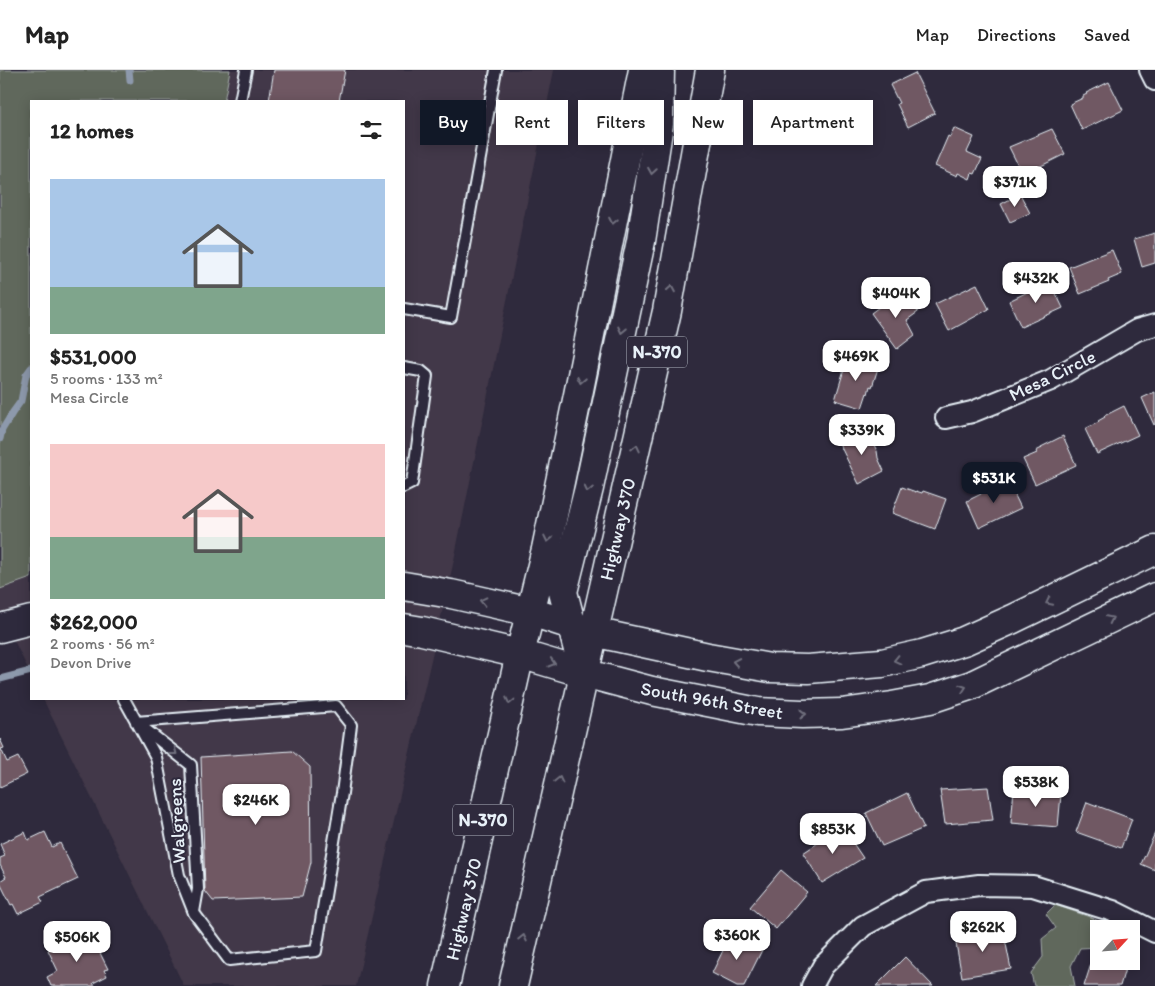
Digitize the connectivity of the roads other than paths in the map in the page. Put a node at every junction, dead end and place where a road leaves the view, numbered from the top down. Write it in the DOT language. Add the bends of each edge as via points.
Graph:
graph roads {
  1 [pos="246,70"];
  2 [pos="496,70"];
  3 [pos="642,70"];
  4 [pos="660,70"];
  5 [pos="710,70"];
  6 [pos="1150,70"];
  7 [pos="1155,80"];
  8 [pos="240,100"];
  9 [pos="405,309"];
  10 [pos="1155,325"];
  11 [pos="405,368"];
  12 [pos="946,418"];
  13 [pos="405,486"];
  14 [pos="1155,550"];
  15 [pos="405,586"];
  16 [pos="1155,597"];
  17 [pos="531,612"];
  18 [pos="30,620"];
  19 [pos="0,628"];
  20 [pos="405,628"];
  21 [pos="582,628"];
  22 [pos="520,654"];
  23 [pos="584,673"];
  24 [pos="125,700"];
  25 [pos="136,722"];
  26 [pos="194,913"];
  27 [pos="1155,932"];
  28 [pos="445,986"];
  29 [pos="513,986"];
  30 [pos="812,986"];
  1 -- 8 [label="lane"];
  2 -- 9 [label="lane" via="451,317"];
  3 -- 17 [label="main road, Highway 370 / N-370, one-way" via="578,395"];
  4 -- 21 [label="main road, one-way" via="659,124 641,241 563,592"];
  21 -- 5 [label="main road, Highway 370 / N-370, one-way" via="667,311"];
  6 -- 7 [label="street"];
  10 -- 12 [label="street, Mesa Circle" via="1136,330 1051,380 972,412"];
  11 -- 13 [label="lane" via="422,371 427,376 412,483"];
  14 -- 21 [label="main road, one-way" via="964,640 882,663 808,669 770,668"];
  17 -- 15 [label="main road, one-way"];
  23 -- 16 [label="main road, South 96th Street, one-way" via="652,691 758,712 802,714 892,706 930,699 972,685"];
  17 -- 21 [label="main road"];
  17 -- 22 [label="main road, Highway 370 / N-370"];
  18 -- 19 [label="main road"];
  20 -- 22 [label="main road, South 96th Street"];
  21 -- 23 [label="main road"];
  22 -- 23 [label="main road, South 96th Street, one-way"];
  22 -- 28 [label="main road, Highway 370 / N-370, one-way"];
  29 -- 23 [label="main road, one-way"];
  24 -- 25 [label="lane"];
  25 -- 26 [label="lane" via="156,757 179,875"];
  25 -- 26 [label="lane, Walgreens, one-way" via="191,765 198,889"];
  25 -- 26 [label="lane" via="336,706 352,724 316,951 230,960"];
  27 -- 30 [label="street" via="1113,911 1033,886 979,884 926,892 863,926 823,966"];
}
